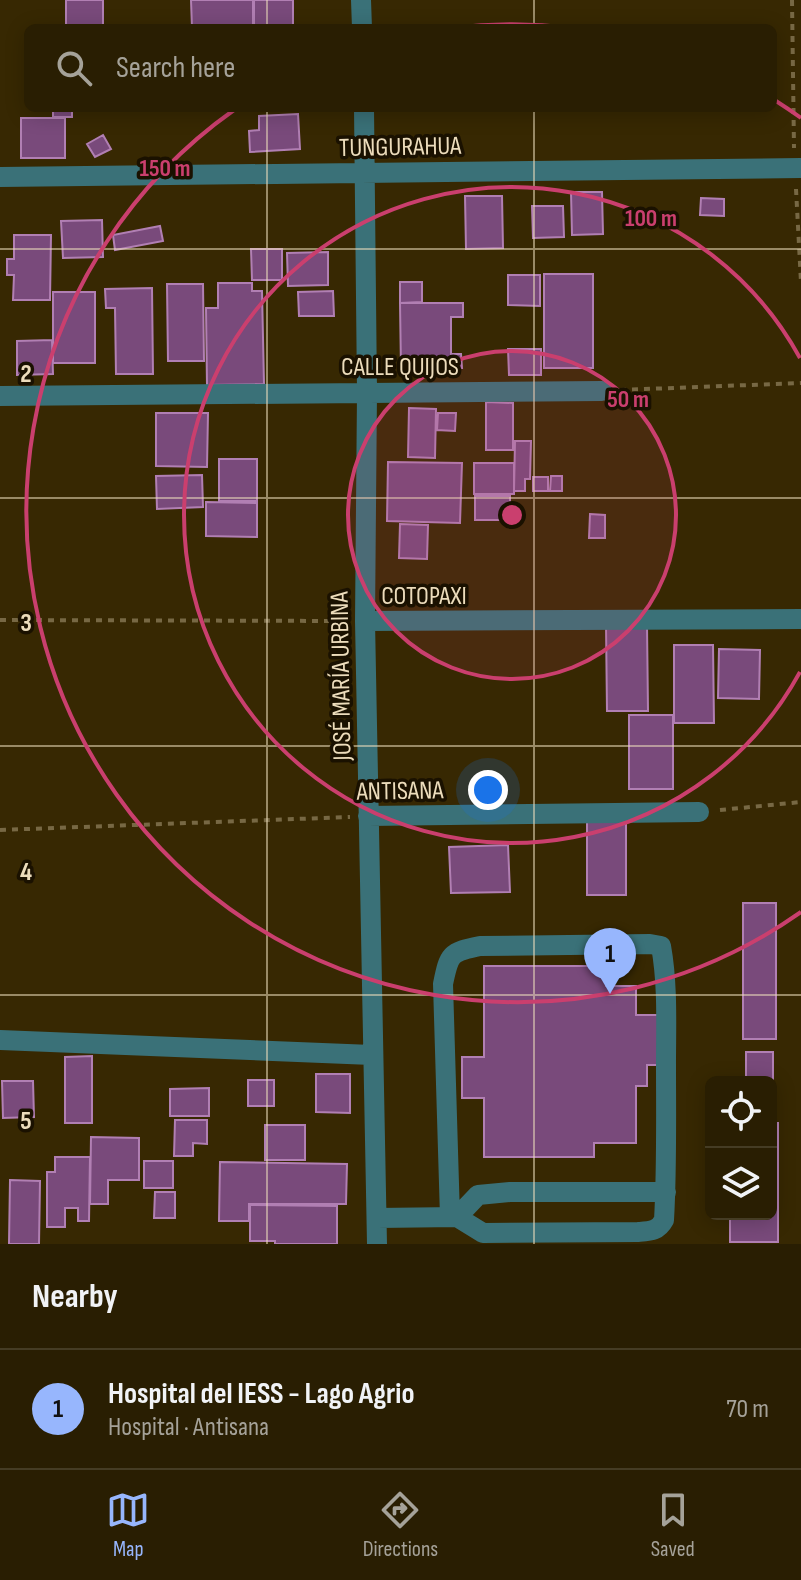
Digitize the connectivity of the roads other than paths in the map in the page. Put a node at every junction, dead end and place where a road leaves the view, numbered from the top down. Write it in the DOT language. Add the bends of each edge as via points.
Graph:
graph roads {
  1 [pos="361,0"];
  2 [pos="362,24"];
  3 [pos="364,112"];
  4 [pos="798,168"];
  5 [pos="366,172"];
  6 [pos="0,177"];
  7 [pos="602,391"];
  8 [pos="367,392"];
  9 [pos="0,396"];
  10 [pos="801,619"];
  11 [pos="365,621"];
  12 [pos="699,812"];
  13 [pos="368,816"];
  14 [pos="0,1040"];
  15 [pos="372,1055"];
  16 [pos="666,1192"];
  17 [pos="453,1217"];
  18 [pos="377,1218"];
  19 [pos="377,1244"];
  1 -- 2 [label="street"];
  3 -- 5 [label="street, JOSÉ MARÍA URBINA"];
  4 -- 5 [label="street, TUNGURAHUA"];
  5 -- 6 [label="street, TUNGURAHUA"];
  5 -- 8 [label="street, JOSÉ MARÍA URBINA"];
  7 -- 8 [label="street, CALLE QUIJOS"];
  8 -- 9 [label="street, CALLE QUIJOS"];
  8 -- 11 [label="street, JOSÉ MARÍA URBINA"];
  10 -- 11 [label="street, COTOPAXI"];
  11 -- 13 [label="street, JOSÉ MARÍA URBINA"];
  12 -- 13 [label="street, ANTISANA"];
  13 -- 15 [label="street, JOSÉ MARÍA URBINA"];
  14 -- 15 [label="street"];
  15 -- 18 [label="street, JOSÉ MARÍA URBINA"];
  16 -- 17 [label="street" via="478,1195"];
  16 -- 17 [label="street" via="664,1220 653,1231 483,1233"];
  16 -- 17 [label="street" via="666,993 661,946 480,946 459,950 448,960 443,984"];
  17 -- 18 [label="street"];
  18 -- 19 [label="street, JOSÉ MARÍA URBINA"];
}
